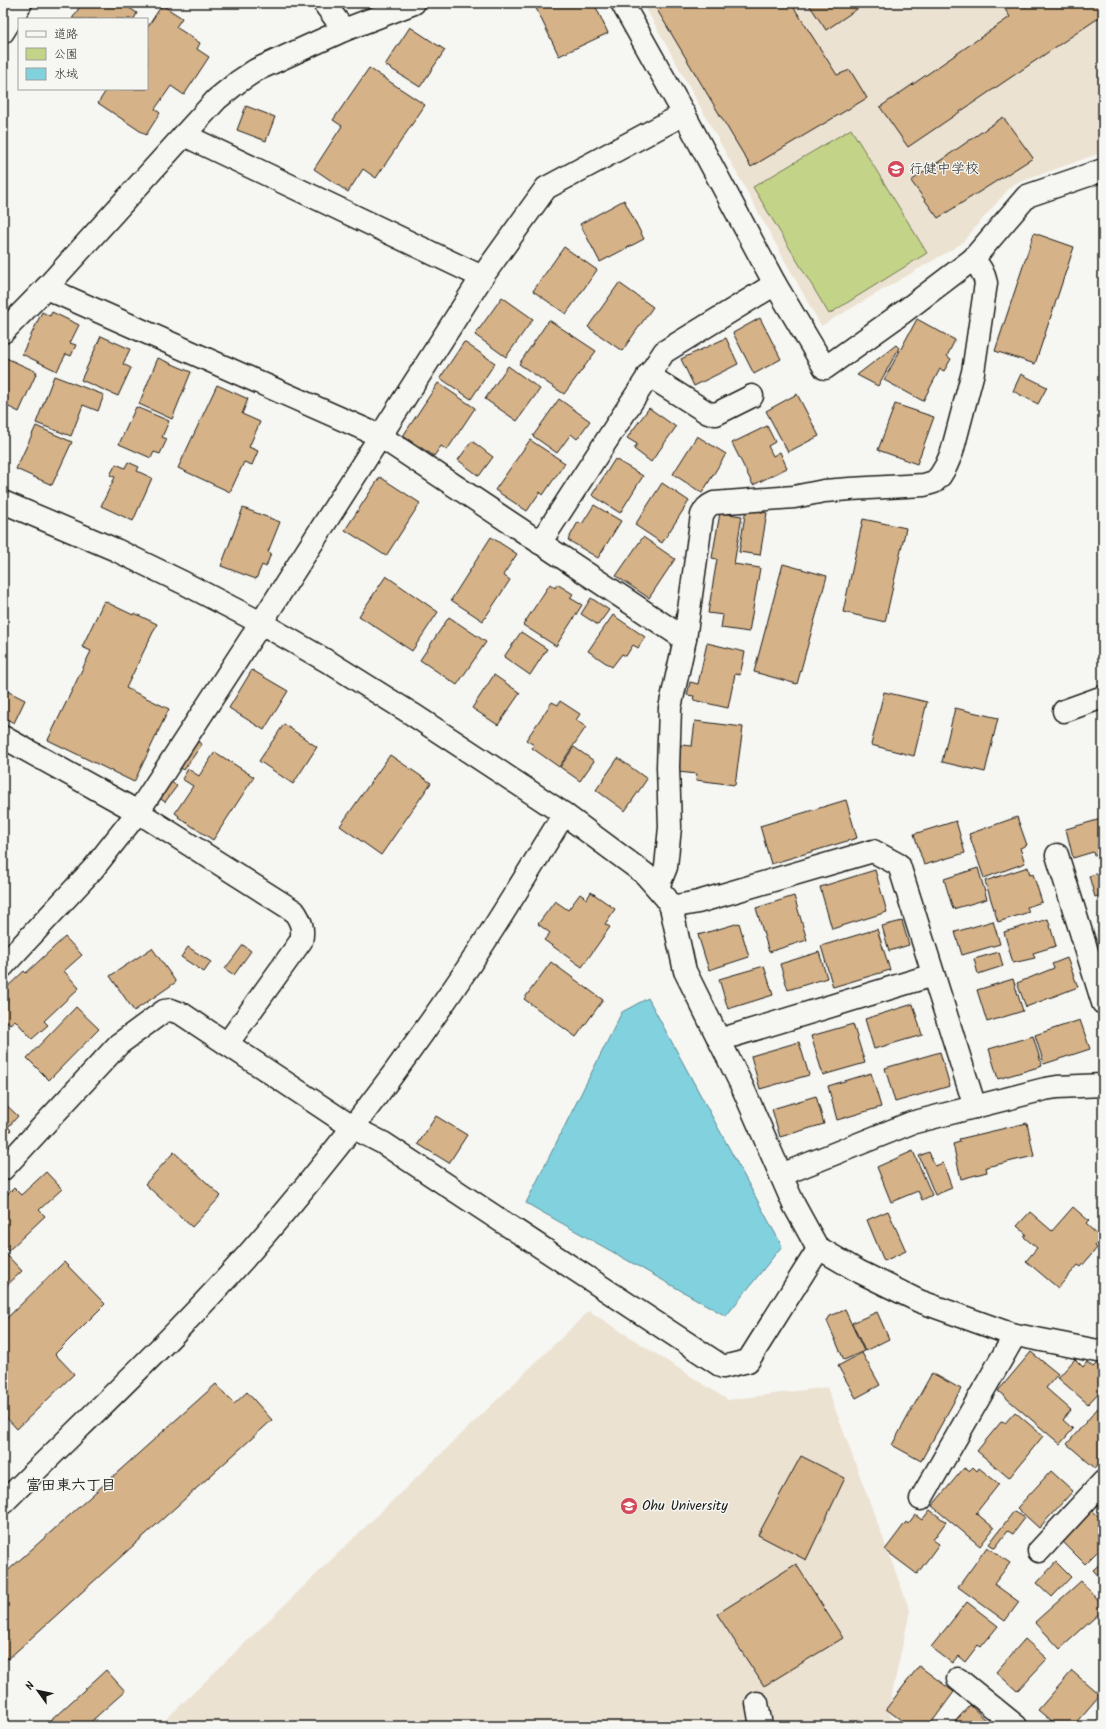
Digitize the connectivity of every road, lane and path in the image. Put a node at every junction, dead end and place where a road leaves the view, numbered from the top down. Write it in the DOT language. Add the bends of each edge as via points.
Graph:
graph roads {
  1 [pos="324,3"];
  2 [pos="414,3"];
  3 [pos="622,3"];
  4 [pos="17,4"];
  5 [pos="344,30"];
  6 [pos="3,32"];
  7 [pos="684,114"];
  8 [pos="184,134"];
  9 [pos="1103,170"];
  10 [pos="973,259"];
  11 [pos="482,277"];
  12 [pos="775,284"];
  13 [pos="46,288"];
  14 [pos="3,332"];
  15 [pos="648,375"];
  16 [pos="752,396"];
  17 [pos="380,436"];
  18 [pos="3,502"];
  19 [pos="540,543"];
  20 [pos="261,623"];
  21 [pos="685,639"];
  22 [pos="1103,697"];
  23 [pos="1064,711"];
  24 [pos="3,737"];
  25 [pos="138,812"];
  26 [pos="564,814"];
  27 [pos="1057,855"];
  28 [pos="658,887"];
  29 [pos="671,907"];
  30 [pos="3,966"];
  31 [pos="933,975"];
  32 [pos="1103,1003"];
  33 [pos="719,1040"];
  34 [pos="227,1044"];
  35 [pos="1103,1085"];
  36 [pos="975,1107"];
  37 [pos="352,1127"];
  38 [pos="3,1169"];
  39 [pos="781,1175"];
  40 [pos="819,1248"];
  41 [pos="1015,1335"];
  42 [pos="1103,1352"];
  43 [pos="1103,1482"];
  44 [pos="921,1499"];
  45 [pos="3,1503"];
  46 [pos="1039,1551"];
  47 [pos="958,1679"];
  48 [pos="757,1703"];
  49 [pos="761,1726"];
  50 [pos="1016,1726"];
  1 -- 5 [label="street"];
  2 -- 5 [label="street"];
  3 -- 7 [label="street"];
  4 -- 6 [label="street"];
  5 -- 8 [label="street" via="256,70 218,99"];
  7 -- 11 [label="street" via="546,188"];
  7 -- 12 [label="street"];
  8 -- 11 [label="street"];
  8 -- 13 [label="street"];
  9 -- 10 [label="street" via="1027,196"];
  10 -- 12 [label="street" via="902,314 825,368"];
  10 -- 21 [label="street" via="985,275 983,313 970,387 952,452 940,476 924,486 824,491 794,497 714,503 707,506 702,515"];
  11 -- 17 [label="street"];
  12 -- 15 [label="street" via="664,352"];
  13 -- 14 [label="street"];
  13 -- 17 [label="street"];
  15 -- 16 [label="street" via="708,413 716,414"];
  15 -- 19 [label="street"];
  17 -- 19 [label="street"];
  17 -- 20 [label="street"];
  18 -- 20 [label="street" via="116,550"];
  19 -- 21 [label="street"];
  20 -- 25 [label="street"];
  20 -- 26 [label="street" via="412,714"];
  21 -- 28 [label="street" via="670,708 670,827 666,868"];
  22 -- 23 [label="street"];
  24 -- 25 [label="street"];
  25 -- 30 [label="street" via="93,869"];
  25 -- 34 [label="street" via="294,911 299,919 303,934 301,941"];
  26 -- 28 [label="street" via="645,874"];
  26 -- 37 [label="street" via="455,987"];
  27 -- 32 [label="street"];
  28 -- 29 [label="street"];
  29 -- 31 [label="street" via="698,902 873,851 899,864"];
  29 -- 33 [label="street" via="685,971"];
  31 -- 33 [label="street"];
  31 -- 36 [label="street"];
  33 -- 39 [label="street"];
  34 -- 37 [label="street"];
  34 -- 38 [label="street" via="182,1014 171,1010 159,1014 119,1044"];
  35 -- 36 [label="street" via="1057,1087"];
  36 -- 39 [label="street" via="911,1123"];
  37 -- 40 [label="street" via="383,1143 723,1367 748,1361"];
  37 -- 45 [label="street" via="232,1272"];
  39 -- 40 [label="street" via="794,1205"];
  40 -- 41 [label="street" via="858,1271 919,1301"];
  41 -- 42 [label="street"];
  41 -- 44 [label="street"];
  43 -- 46 [label="street"];
  47 -- 50 [label="street"];
  48 -- 49 [label="street"];
}
